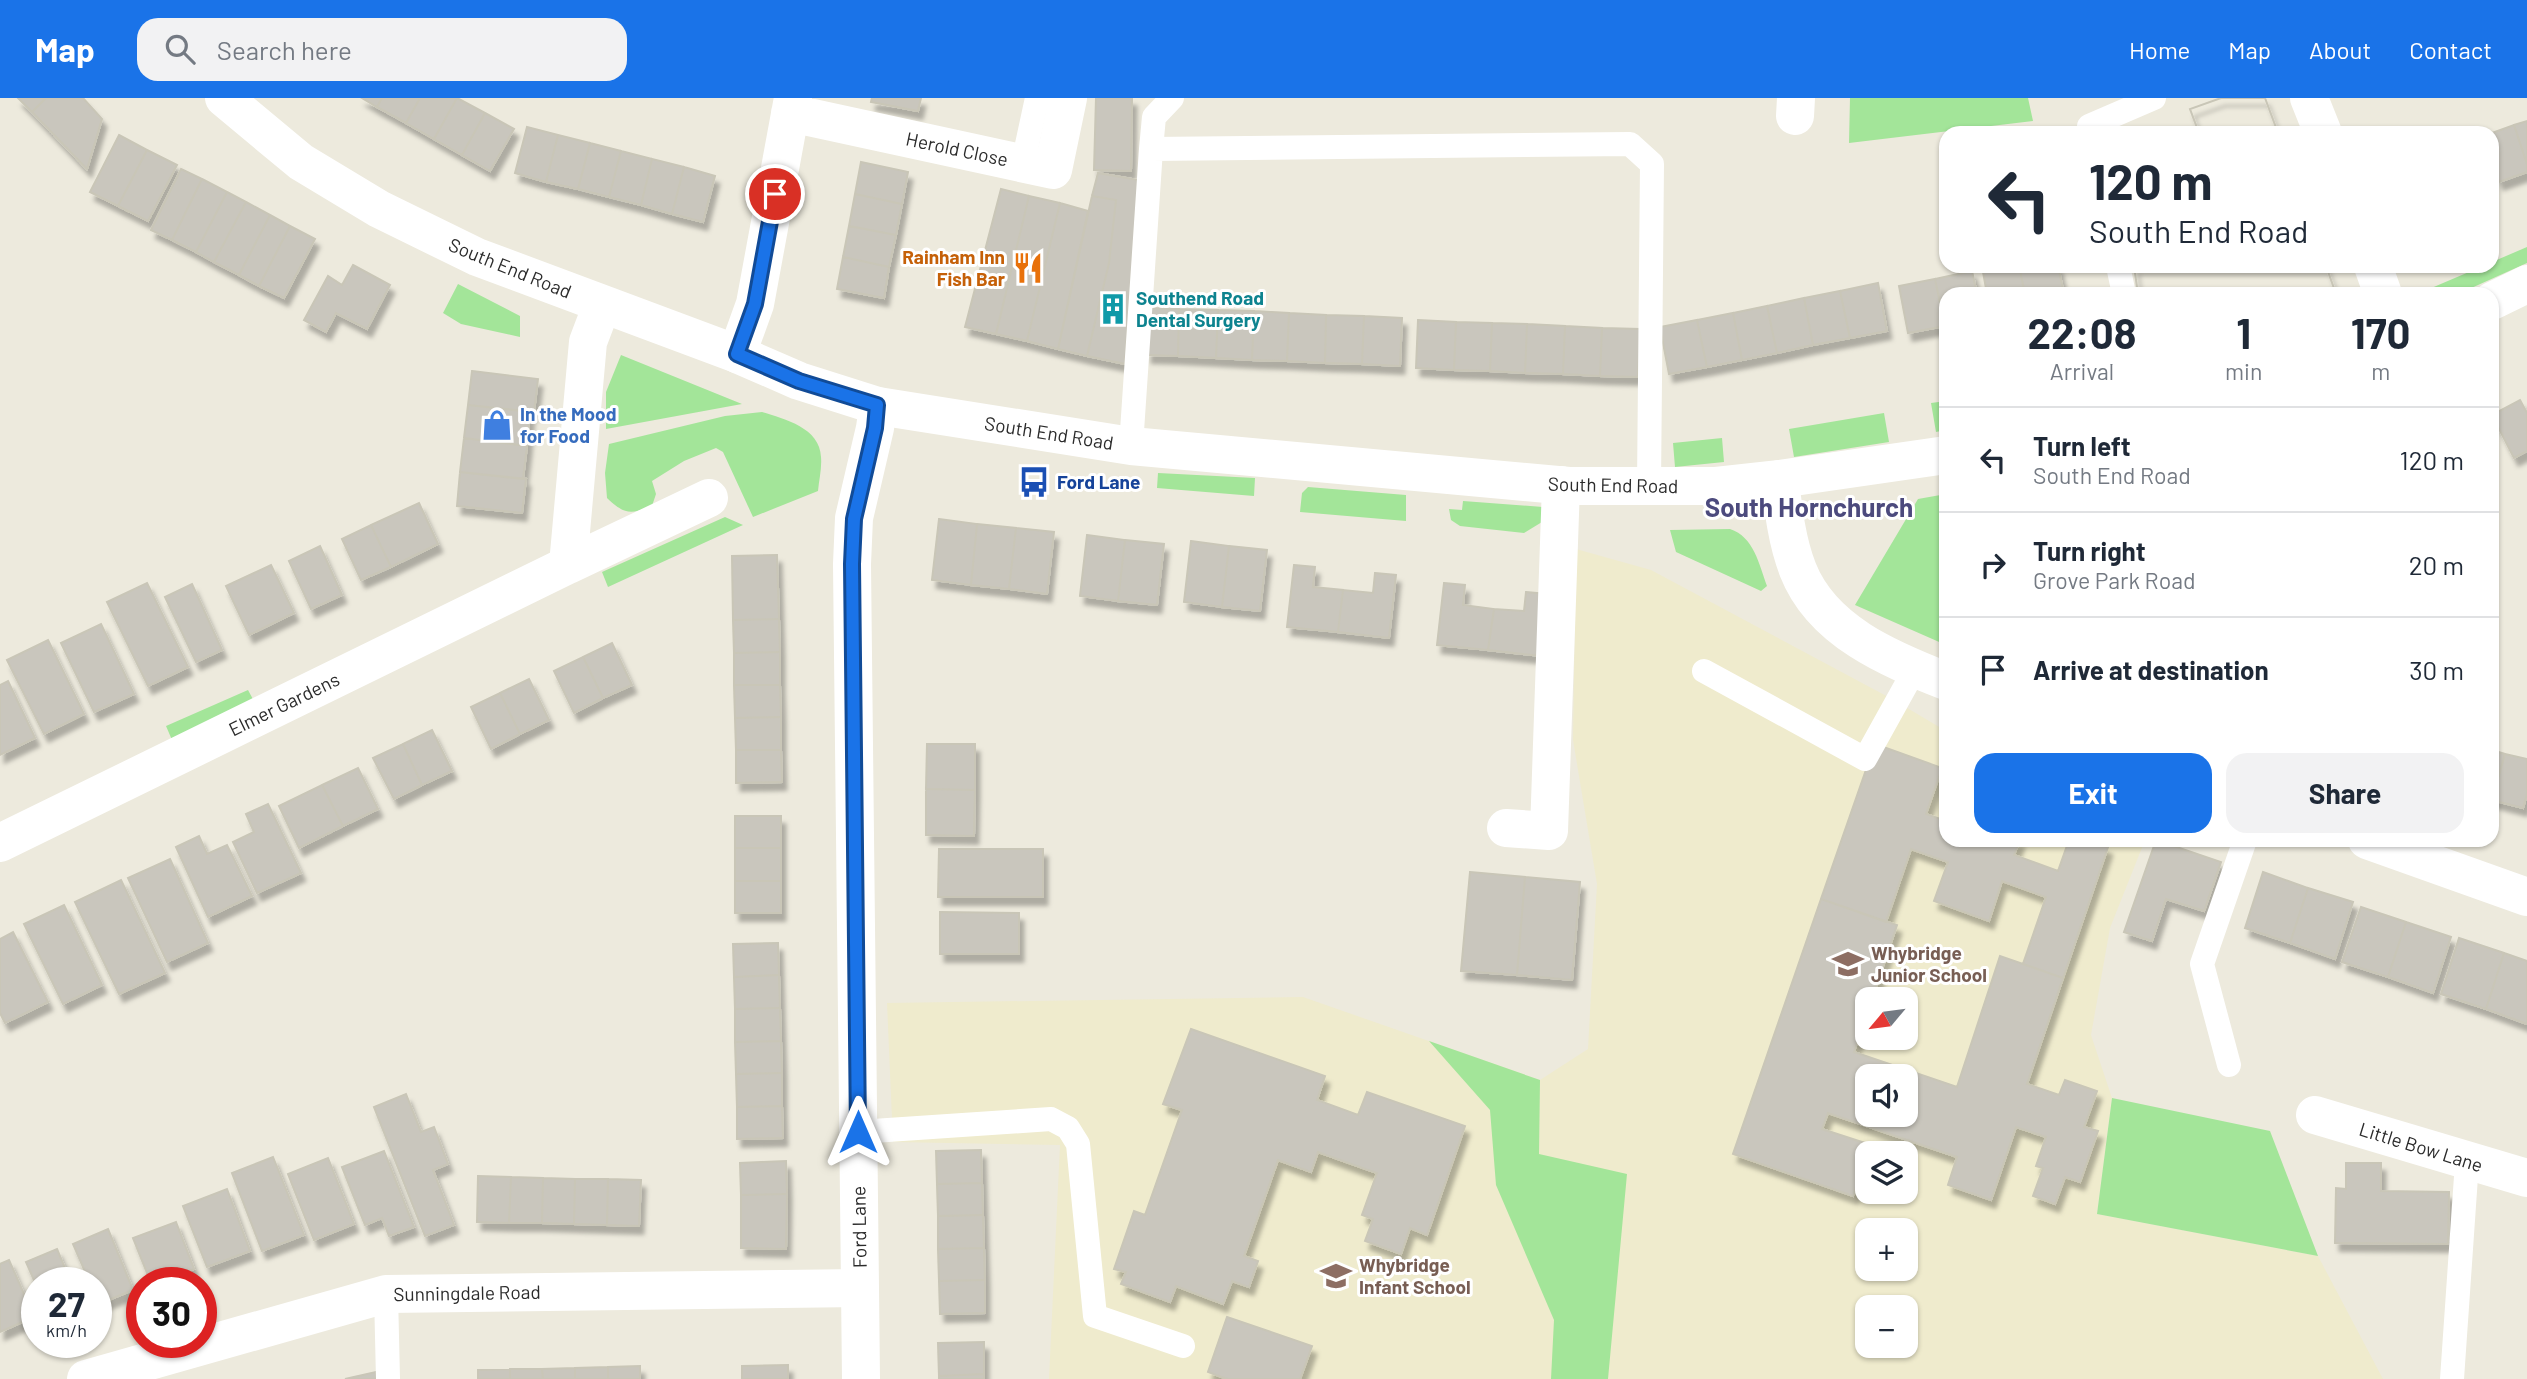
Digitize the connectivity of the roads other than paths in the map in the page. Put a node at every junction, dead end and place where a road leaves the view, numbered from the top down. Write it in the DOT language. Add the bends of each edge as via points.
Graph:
graph roads {
  1 [pos="224,98"];
  2 [pos="1037,98"];
  3 [pos="1068,98"];
  4 [pos="1172,98"];
  5 [pos="2154,98"];
  6 [pos="2309,98"];
  7 [pos="791,105"];
  8 [pos="2089,126"];
  9 [pos="2320,126"];
  10 [pos="1151,149"];
  11 [pos="1023,163"];
  12 [pos="2527,284"];
  13 [pos="2499,298"];
  14 [pos="602,305"];
  15 [pos="737,354"];
  16 [pos="877,405"];
  17 [pos="1131,446"];
  18 [pos="1939,456"];
  19 [pos="1780,479"];
  20 [pos="1561,485"];
  21 [pos="1649,486"];
  22 [pos="709,498"];
  23 [pos="568,565"];
  24 [pos="1704,671"];
  25 [pos="1930,675"];
  26 [pos="1506,828"];
  27 [pos="0,843"];
  28 [pos="2243,847"];
  29 [pos="2387,847"];
  30 [pos="2527,897"];
  31 [pos="2229,1065"];
  32 [pos="2315,1115"];
  33 [pos="858,1132"];
  34 [pos="2468,1161"];
  35 [pos="2527,1178"];
  36 [pos="860,1288"];
  37 [pos="386,1294"];
  38 [pos="1183,1346"];
  39 [pos="86,1379"];
  40 [pos="388,1379"];
  41 [pos="861,1379"];
  42 [pos="2452,1379"];
  1 -- 14 [label="street, South End Road" via="301,162 379,209 477,257"];
  2 -- 11 [label="lane"];
  3 -- 11 [label="street, Herold Close" via="1053,170"];
  4 -- 10 [label="lane" via="1154,117"];
  5 -- 8 [label="lane"];
  6 -- 9 [label="street"];
  7 -- 11 [label="street, Herold Close"];
  7 -- 15 [label="street" via="755,304"];
  10 -- 17 [label="lane"];
  10 -- 21 [label="lane" via="1630,144 1652,164"];
  12 -- 13 [label="street"];
  14 -- 15 [label="street, South End Road"];
  14 -- 23 [label="street" via="588,342"];
  15 -- 16 [label="street, South End Road" via="799,381"];
  16 -- 17 [label="street, South End Road"];
  16 -- 33 [label="street, Ford Lane" via="854,519 852,564"];
  17 -- 20 [label="street, South End Road"];
  18 -- 19 [label="street, South End Road"];
  19 -- 21 [label="street, South End Road" via="1716,486"];
  19 -- 25 [label="street" via="1798,570 1818,604 1857,640"];
  20 -- 21 [label="street, South End Road"];
  20 -- 26 [label="street" via="1549,831"];
  22 -- 23 [label="street, Elmer Gardens"];
  23 -- 27 [label="street, Elmer Gardens"];
  24 -- 25 [label="lane" via="1865,759"];
  28 -- 31 [label="lane" via="2202,964"];
  29 -- 30 [label="street"];
  32 -- 34 [label="street, Little Bow Lane"];
  33 -- 36 [label="street, Ford Lane"];
  33 -- 38 [label="lane" via="1051,1119 1068,1128 1078,1144 1095,1316"];
  34 -- 35 [label="street, Little Bow Lane"];
  34 -- 42 [label="lane"];
  36 -- 37 [label="street, Sunningdale Road"];
  36 -- 41 [label="street, Ford Lane"];
  37 -- 39 [label="street, Sunningdale Road"];
  37 -- 40 [label="lane"];
}
